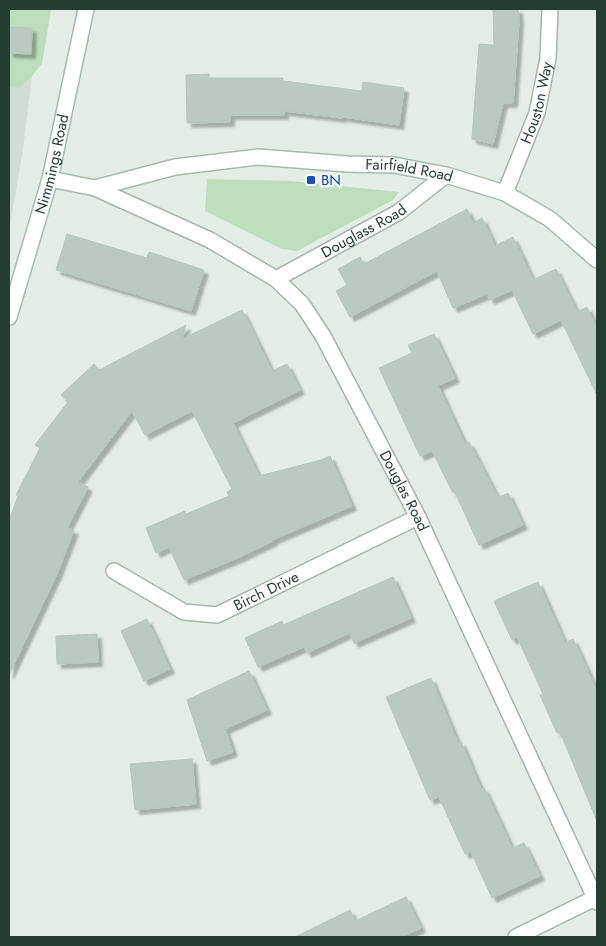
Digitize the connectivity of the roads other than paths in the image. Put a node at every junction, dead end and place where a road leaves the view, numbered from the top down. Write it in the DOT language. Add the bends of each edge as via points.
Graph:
graph roads {
  1 [pos="86,9"];
  2 [pos="550,9"];
  3 [pos="446,175"];
  4 [pos="50,179"];
  5 [pos="95,188"];
  6 [pos="505,193"];
  7 [pos="597,260"];
  8 [pos="276,278"];
  9 [pos="9,317"];
  10 [pos="418,517"];
  11 [pos="114,571"];
  12 [pos="596,900"];
  13 [pos="516,937"];
  1 -- 4 [label="street, Nimmings Road"];
  2 -- 6 [label="street, Houston Way" via="548,58 537,113"];
  3 -- 5 [label="street, Fairfield Road" via="394,165 258,157 175,166"];
  3 -- 6 [label="street, Fairfield Road"];
  3 -- 8 [label="street, Douglass Road" via="398,212"];
  4 -- 5 [label="street, Fairfield Road"];
  4 -- 9 [label="street, Nimmings Road"];
  5 -- 8 [label="street, Douglas Road" via="210,240"];
  6 -- 7 [label="street, Fairfield Road" via="550,219"];
  8 -- 10 [label="street, Douglas Road" via="302,304 323,336"];
  10 -- 11 [label="street, Birch Drive" via="217,615 184,612"];
  10 -- 12 [label="street, Douglas Road"];
  12 -- 13 [label="street"];
}
